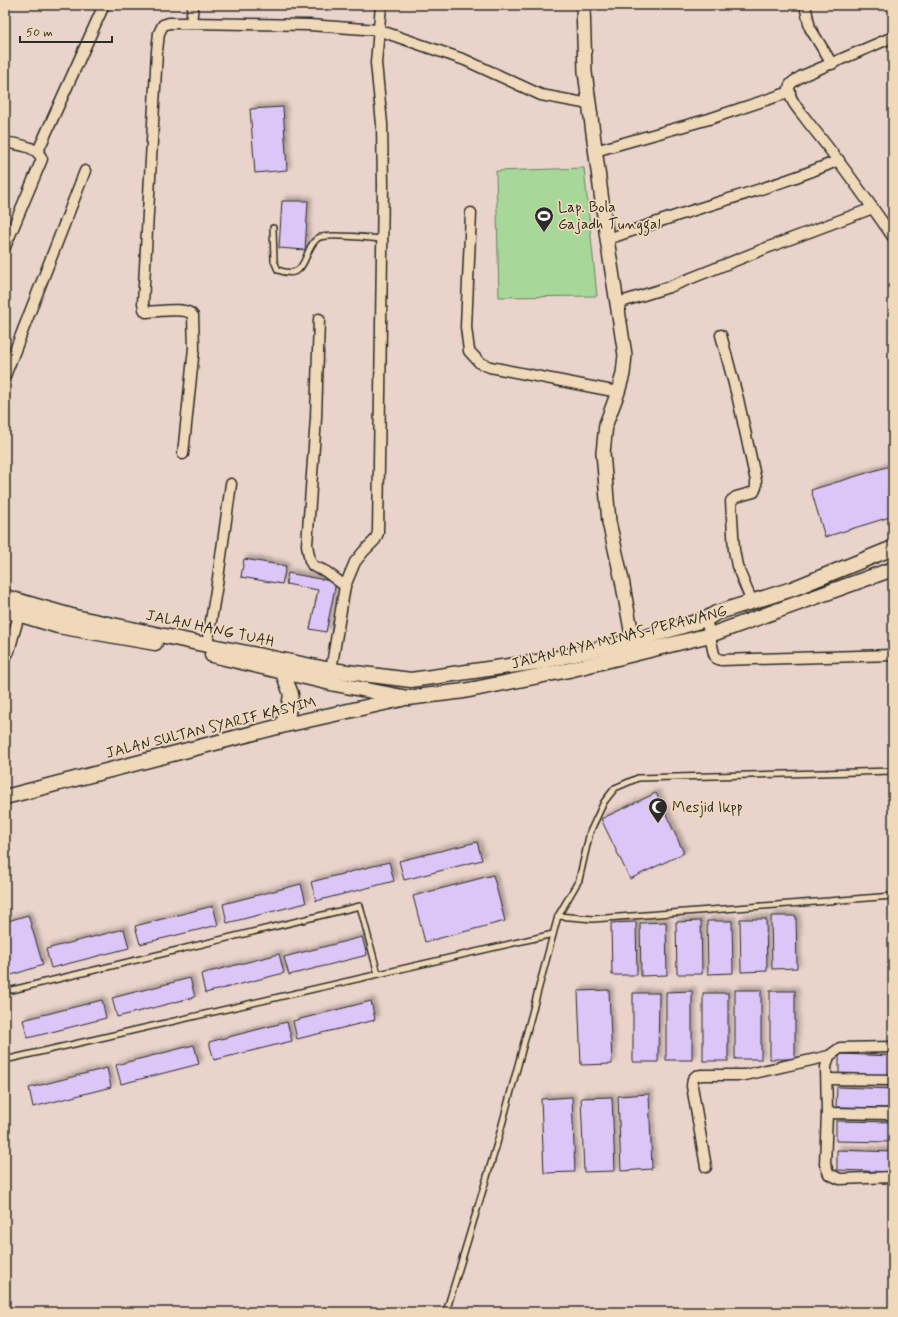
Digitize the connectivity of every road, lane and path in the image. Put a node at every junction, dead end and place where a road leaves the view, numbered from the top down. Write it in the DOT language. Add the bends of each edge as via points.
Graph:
graph roads {
  1 [pos="104,5"];
  2 [pos="193,5"];
  3 [pos="382,5"];
  4 [pos="583,5"];
  5 [pos="805,5"];
  6 [pos="191,23"];
  7 [pos="378,30"];
  8 [pos="893,37"];
  9 [pos="832,64"];
  10 [pos="790,92"];
  11 [pos="589,104"];
  12 [pos="5,142"];
  13 [pos="596,151"];
  14 [pos="38,152"];
  15 [pos="839,160"];
  16 [pos="85,171"];
  17 [pos="873,208"];
  18 [pos="471,213"];
  19 [pos="272,228"];
  20 [pos="382,238"];
  21 [pos="893,238"];
  22 [pos="607,239"];
  23 [pos="5,247"];
  24 [pos="618,302"];
  25 [pos="319,319"];
  26 [pos="721,335"];
  27 [pos="5,376"];
  28 [pos="618,392"];
  29 [pos="183,454"];
  30 [pos="231,484"];
  31 [pos="893,548"];
  32 [pos="893,569"];
  33 [pos="345,586"];
  34 [pos="5,597"];
  35 [pos="752,602"];
  36 [pos="5,610"];
  37 [pos="19,614"];
  38 [pos="706,620"];
  39 [pos="710,635"];
  40 [pos="633,641"];
  41 [pos="207,645"];
  42 [pos="893,656"];
  43 [pos="5,658"];
  44 [pos="331,670"];
  45 [pos="284,673"];
  46 [pos="411,680"];
  47 [pos="408,698"];
  48 [pos="281,726"];
  49 [pos="893,771"];
  50 [pos="5,797"];
  51 [pos="893,896"];
  52 [pos="558,916"];
  53 [pos="553,934"];
  54 [pos="378,974"];
  55 [pos="12,990"];
  56 [pos="893,1047"];
  57 [pos="829,1056"];
  58 [pos="9,1059"];
  59 [pos="827,1079"];
  60 [pos="893,1080"];
  61 [pos="827,1114"];
  62 [pos="893,1114"];
  63 [pos="706,1167"];
  64 [pos="893,1177"];
  65 [pos="446,1312"];
  1 -- 14 [label="street"];
  2 -- 6 [label="street"];
  3 -- 7 [label="street"];
  4 -- 11 [label="street" via="585,72"];
  5 -- 9 [label="street" via="810,28"];
  6 -- 7 [label="street" via="309,25"];
  6 -- 29 [label="street" via="166,24 159,33 143,303 146,312 182,310 189,311 193,316 194,348"];
  7 -- 11 [label="street" via="465,60 541,95"];
  7 -- 20 [label="street" via="376,63 382,124"];
  8 -- 9 [label="street"];
  9 -- 10 [label="street" via="796,80 790,86"];
  10 -- 13 [label="street"];
  10 -- 15 [label="street" via="793,102"];
  11 -- 13 [label="street"];
  12 -- 14 [label="street"];
  13 -- 22 [label="street"];
  14 -- 23 [label="street" via="41,162"];
  15 -- 17 [label="street"];
  15 -- 22 [label="street" via="754,192"];
  16 -- 27 [label="street"];
  17 -- 21 [label="street"];
  17 -- 24 [label="street" via="669,287"];
  18 -- 28 [label="street" via="466,327 470,353 480,363 490,367"];
  19 -- 20 [label="lane" via="274,261 278,270 284,272 299,270 314,241 320,237"];
  20 -- 33 [label="street" via="378,533 355,562"];
  22 -- 24 [label="street"];
  24 -- 28 [label="street" via="625,355 624,374"];
  25 -- 33 [label="street" via="316,418 307,545 312,566 325,571"];
  26 -- 35 [label="street" via="756,481 754,492 731,501 735,558"];
  28 -- 40 [label="street" via="606,424 603,459 609,522"];
  30 -- 41 [label="street"];
  31 -- 35 [label="main road, JALAN RAYA MINAS-PERAWANG" via="792,589"];
  32 -- 39 [label="main road, JALAN RAYA MINAS-PERAWANG"];
  33 -- 44 [label="street"];
  34 -- 41 [label="main road, JALAN HANG TUAH" via="75,617"];
  35 -- 38 [label="main road, JALAN RAYA MINAS-PERAWANG" via="716,613"];
  36 -- 37 [label="main road, JALAN HANG TUAH"];
  37 -- 43 [label="street"];
  37 -- 45 [label="main road, JALAN HANG TUAH" via="58,626 193,650"];
  38 -- 39 [label="street"];
  38 -- 40 [label="main road, JALAN RAYA MINAS-PERAWANG"];
  39 -- 42 [label="street" via="714,654 722,660"];
  39 -- 47 [label="main road, JALAN RAYA MINAS-PERAWANG" via="569,670 464,691"];
  40 -- 46 [label="main road, JALAN RAYA MINAS-PERAWANG" via="544,661"];
  41 -- 44 [label="main road, JALAN HANG TUAH"];
  44 -- 46 [label="main road, JALAN HANG TUAH"];
  45 -- 47 [label="main road, JALAN HANG TUAH"];
  45 -- 48 [label="main road" via="292,694 288,714"];
  46 -- 47 [label="main road"];
  47 -- 48 [label="main road, JALAN SULTAN SYARIF KASYIM"];
  48 -- 50 [label="main road, JALAN SULTAN SYARIF KASYIM"];
  49 -- 52 [label="lane" via="638,778 616,788 604,802 590,832 579,880"];
  51 -- 52 [label="lane" via="593,919"];
  52 -- 53 [label="lane"];
  53 -- 54 [label="lane"];
  53 -- 65 [label="lane" via="496,1147"];
  54 -- 55 [label="lane" via="360,906"];
  54 -- 58 [label="lane"];
  56 -- 57 [label="street" via="840,1048"];
  57 -- 59 [label="street" via="826,1067"];
  57 -- 63 [label="street" via="746,1076 696,1076 692,1086"];
  59 -- 60 [label="street"];
  59 -- 61 [label="street"];
  61 -- 62 [label="street"];
  61 -- 64 [label="street" via="824,1164 830,1174 840,1178"];
}
